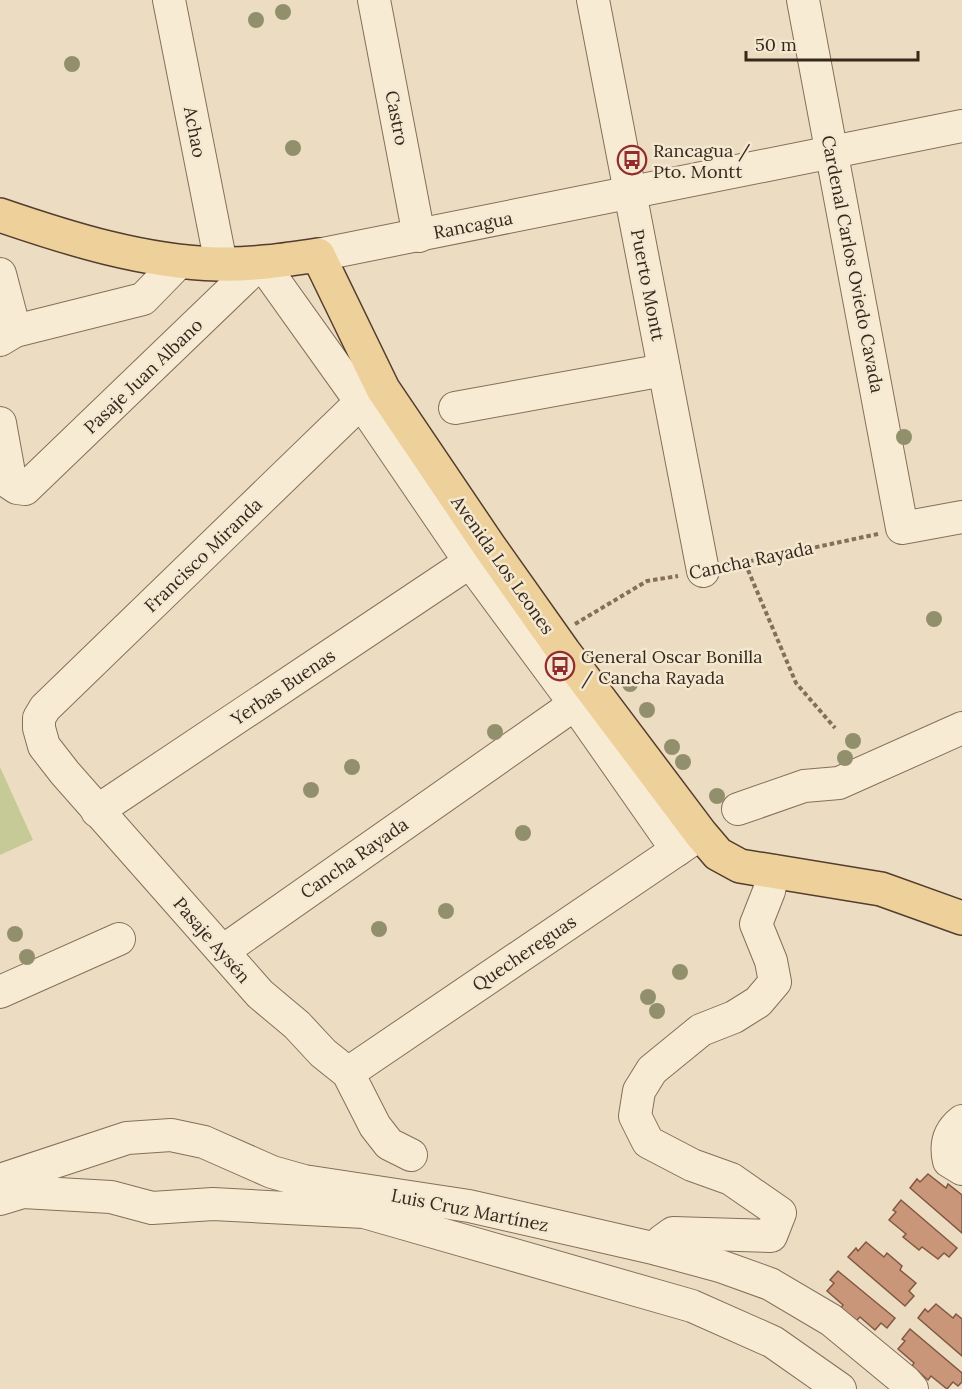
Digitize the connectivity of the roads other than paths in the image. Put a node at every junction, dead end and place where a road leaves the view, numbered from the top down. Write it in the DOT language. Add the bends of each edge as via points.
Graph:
graph roads {
  1 [pos="169,0"];
  2 [pos="375,0"];
  3 [pos="593,0"];
  4 [pos="803,0"];
  5 [pos="962,126"];
  6 [pos="832,152"];
  7 [pos="630,193"];
  8 [pos="0,215"];
  9 [pos="419,236"];
  10 [pos="318,255"];
  11 [pos="180,261"];
  12 [pos="261,262"];
  13 [pos="221,264"];
  14 [pos="0,274"];
  15 [pos="8,336"];
  16 [pos="664,370"];
  17 [pos="361,402"];
  18 [pos="455,408"];
  19 [pos="0,423"];
  20 [pos="962,518"];
  21 [pos="470,562"];
  22 [pos="703,571"];
  23 [pos="575,704"];
  24 [pos="45,708"];
  25 [pos="962,728"];
  26 [pos="738,809"];
  27 [pos="97,811"];
  28 [pos="689,842"];
  29 [pos="773,871"];
  30 [pos="962,918"];
  31 [pos="119,939"];
  32 [pos="222,951"];
  33 [pos="0,992"];
  34 [pos="348,1073"];
  35 [pos="962,1121"];
  36 [pos="411,1155"];
  37 [pos="962,1169"];
  38 [pos="0,1180"];
  39 [pos="0,1198"];
  40 [pos="657,1249"];
  41 [pos="840,1389"];
  42 [pos="912,1389"];
  1 -- 13 [label="street, Achao"];
  2 -- 9 [label="street, Castro"];
  3 -- 7 [label="street, Puerto Montt"];
  4 -- 6 [label="street, Cardenal Carlos Oviedo Cavada"];
  5 -- 6 [label="street, Rancagua"];
  6 -- 7 [label="street, Rancagua"];
  6 -- 20 [label="street, Cardenal Carlos Oviedo Cavada" via="902,528"];
  7 -- 9 [label="street, Rancagua"];
  7 -- 16 [label="street, Puerto Montt"];
  8 -- 11 [label="main road, Rancagua" via="96,244"];
  9 -- 10 [label="street, Rancagua"];
  10 -- 12 [label="main road, Rancagua"];
  10 -- 28 [label="main road, Avenida Los Leones" via="383,389"];
  11 -- 13 [label="main road, Rancagua"];
  11 -- 15 [label="street" via="143,299"];
  12 -- 13 [label="main road, Rancagua"];
  12 -- 17 [label="street, Avenida Los Leones"];
  12 -- 19 [label="street, Pasaje Juan Albano" via="25,489 10,484"];
  14 -- 15 [label="street"];
  16 -- 18 [label="street"];
  16 -- 22 [label="street, Puerto Montt"];
  17 -- 21 [label="street, Avenida Los Leones"];
  17 -- 24 [label="street, Francisco Miranda"];
  21 -- 23 [label="street, Avenida Los Leones"];
  21 -- 27 [label="street, Yerbas Buenas"];
  23 -- 28 [label="street, Avenida Los Leones"];
  23 -- 32 [label="street, Cancha Rayada"];
  24 -- 27 [label="street, Pasaje Aysén" via="39,717 44,746"];
  25 -- 26 [label="street" via="839,783 804,786"];
  27 -- 32 [label="street, Pasaje Aysén"];
  28 -- 29 [label="main road, Avenida Los Leones" via="740,866"];
  28 -- 34 [label="street, Quechereguas"];
  29 -- 30 [label="main road, Avenida Los Leones" via="881,889"];
  29 -- 40 [label="street" via="756,924 775,982 758,1002 701,1030 652,1070 639,1091 634,1116 648,1142 692,1165 731,1179 780,1213 771,1236 673,1233"];
  31 -- 33 [label="street"];
  32 -- 34 [label="street, Pasaje Aysén" via="260,994"];
  34 -- 36 [label="street, Pasaje Aysén" via="388,1144"];
  35 -- 37 [label="street" via="954,1127 946,1151 949,1161"];
  38 -- 40 [label="street, Luis Cruz Martínez" via="127,1138 171,1135 204,1142 272,1172 304,1181 469,1206"];
  39 -- 41 [label="street" via="23,1192 111,1197 152,1208 213,1204 364,1212 692,1306 773,1342"];
  40 -- 42 [label="street, Luis Cruz Martínez" via="770,1284 831,1320"];
}
